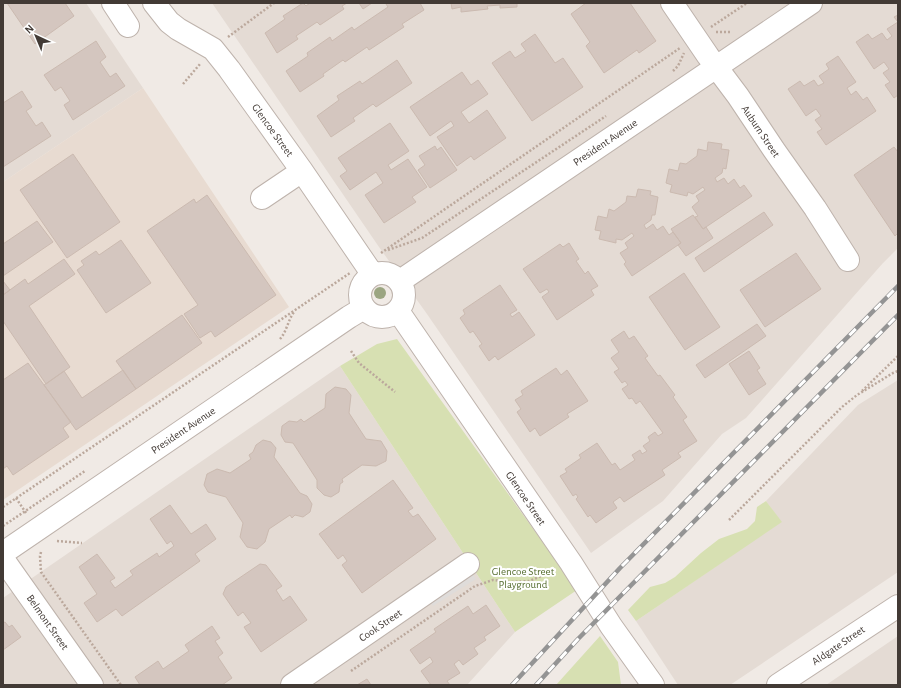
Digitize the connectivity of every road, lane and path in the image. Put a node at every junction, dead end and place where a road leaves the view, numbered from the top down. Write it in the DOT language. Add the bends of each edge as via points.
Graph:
graph roads {
  1 [pos="113,3"];
  2 [pos="154,3"];
  3 [pos="672,3"];
  4 [pos="747,3"];
  5 [pos="811,3"];
  6 [pos="128,26"];
  7 [pos="734,31"];
  8 [pos="697,40"];
  9 [pos="717,66"];
  10 [pos="667,75"];
  11 [pos="607,115"];
  12 [pos="302,171"];
  13 [pos="262,198"];
  14 [pos="400,240"];
  15 [pos="406,244"];
  16 [pos="384,251"];
  17 [pos="848,260"];
  18 [pos="369,269"];
  19 [pos="400,281"];
  20 [pos="297,308"];
  21 [pos="364,308"];
  22 [pos="398,312"];
  23 [pos="277,342"];
  24 [pos="351,351"];
  25 [pos="898,356"];
  26 [pos="898,371"];
  27 [pos="395,392"];
  28 [pos="857,395"];
  29 [pos="91,467"];
  30 [pos="3,507"];
  31 [pos="729,520"];
  32 [pos="3,526"];
  33 [pos="40,535"];
  34 [pos="82,543"];
  35 [pos="3,553"];
  36 [pos="571,563"];
  37 [pos="468,564"];
  38 [pos="7,573"];
  39 [pos="898,606"];
  40 [pos="349,672"];
  41 [pos="92,685"];
  42 [pos="121,685"];
  43 [pos="292,685"];
  44 [pos="653,685"];
  45 [pos="778,685"];
  1 -- 6 [label="street"];
  2 -- 12 [label="street, Glencoe Street" via="178,29 214,49"];
  3 -- 8 [label="street, Auburn Street"];
  4 -- 8 [label="path"];
  5 -- 9 [label="street, President Avenue"];
  7 -- 8 [label="path" via="711,33"];
  8 -- 9 [label="street, Auburn Street"];
  8 -- 10 [label="path" via="685,50 678,66"];
  8 -- 14 [label="path"];
  9 -- 17 [label="street, Auburn Street"];
  9 -- 19 [label="street, President Avenue"];
  11 -- 15 [label="path" via="422,238"];
  12 -- 13 [label="street"];
  12 -- 18 [label="street, Glencoe Street"];
  14 -- 15 [label="path"];
  14 -- 16 [label="path"];
  15 -- 16 [label="path"];
  16 -- 18 [label="path"];
  18 -- 19 [label="street" via="392,275"];
  18 -- 20 [label="path"];
  18 -- 21 [label="street" via="360,294"];
  19 -- 22 [label="street" via="405,298"];
  20 -- 23 [label="path"];
  20 -- 30 [label="path"];
  21 -- 22 [label="street" via="381,318"];
  21 -- 33 [label="street, President Avenue"];
  22 -- 36 [label="street, Glencoe Street"];
  24 -- 27 [label="path" via="359,362"];
  25 -- 28 [label="path"];
  26 -- 28 [label="path"];
  28 -- 31 [label="path"];
  29 -- 32 [label="path"];
  33 -- 34 [label="path"];
  33 -- 35 [label="street, President Avenue"];
  33 -- 42 [label="path" via="41,572"];
  36 -- 40 [label="path" via="529,581 493,580 475,586"];
  36 -- 44 [label="street, Glencoe Street"];
  37 -- 43 [label="street, Cook Street"];
  38 -- 41 [label="street, Belmont Street"];
  39 -- 45 [label="street, Aldgate Street"];
}
